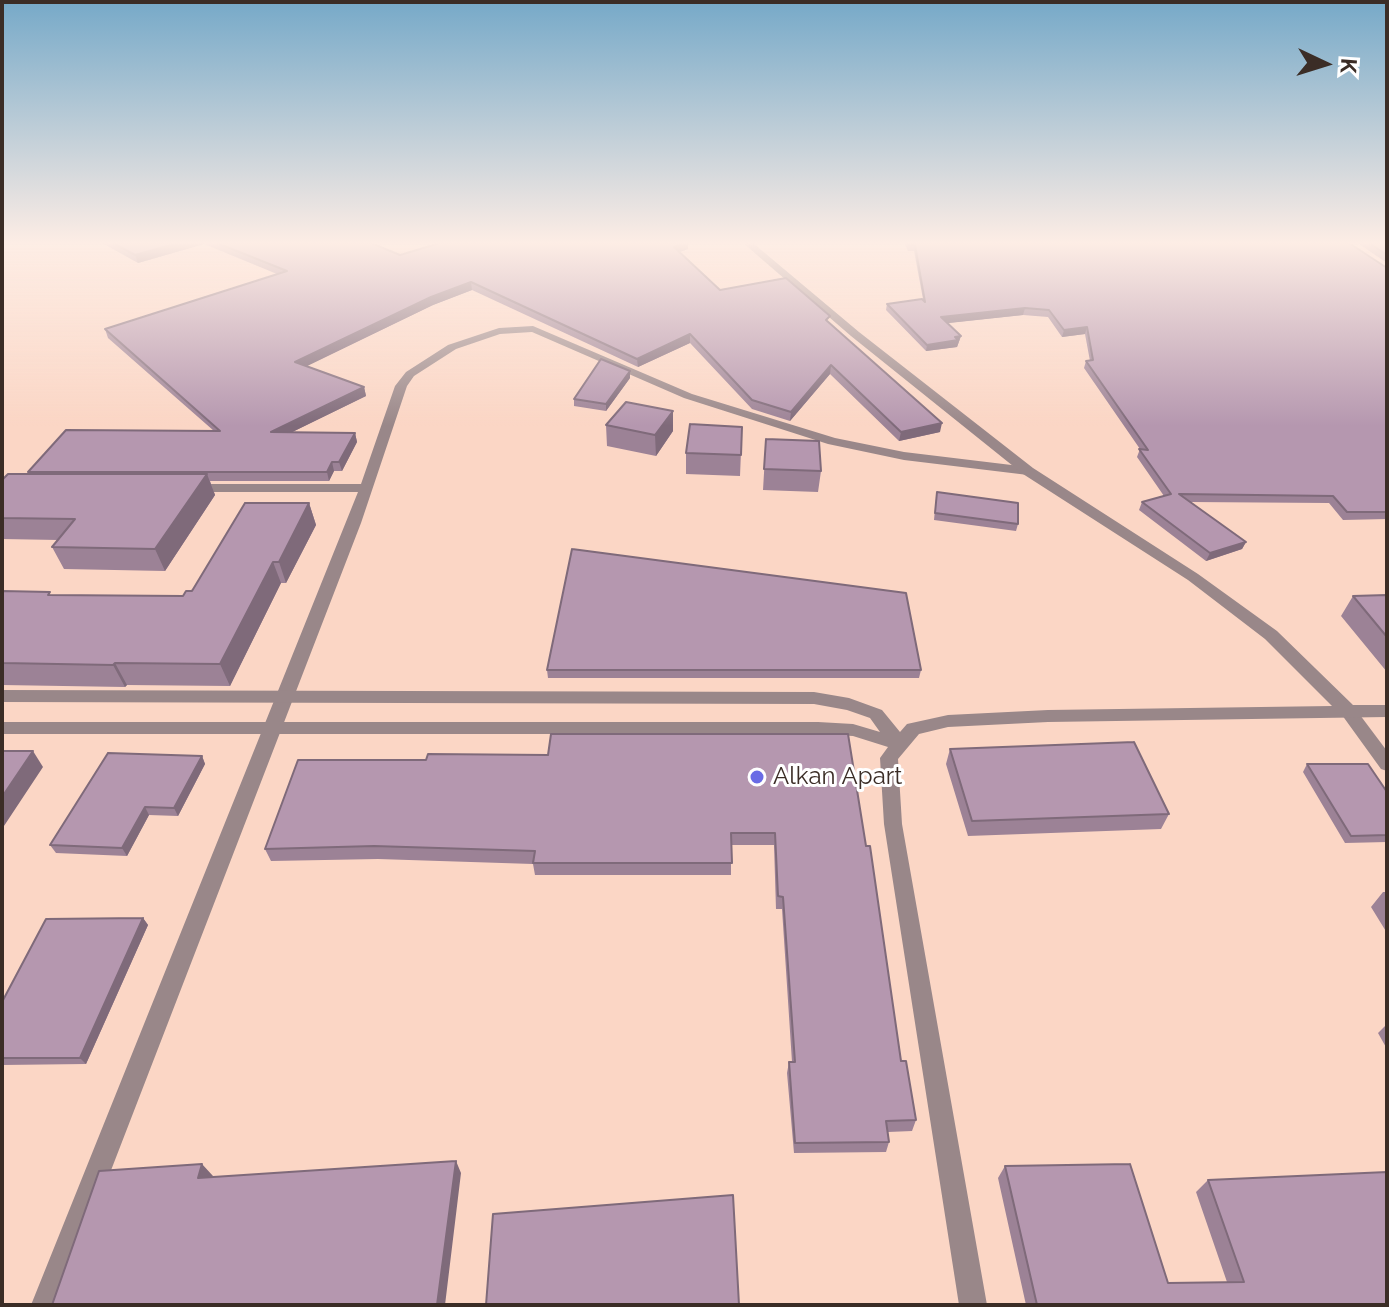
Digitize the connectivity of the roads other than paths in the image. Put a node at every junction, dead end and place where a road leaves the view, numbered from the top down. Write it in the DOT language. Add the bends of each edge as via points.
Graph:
graph roads {
  1 [pos="820,304"];
  2 [pos="1028,471"];
  3 [pos="175,488"];
  4 [pos="366,488"];
  5 [pos="2,696"];
  6 [pos="285,698"];
  7 [pos="1348,711"];
  8 [pos="1387,711"];
  9 [pos="2,728"];
  10 [pos="273,729"];
  11 [pos="900,744"];
  12 [pos="1387,764"];
  13 [pos="45,1305"];
  14 [pos="973,1305"];
  1 -- 2 [label="street"];
  2 -- 4 [label="street" via="832,441 688,396 533,329 513,328 452,347 410,374 401,386"];
  2 -- 7 [label="street" via="1193,577 1271,635"];
  3 -- 4 [label="street"];
  4 -- 6 [label="street"];
  5 -- 6 [label="street"];
  6 -- 10 [label="street"];
  6 -- 11 [label="street" via="814,698 876,714"];
  7 -- 8 [label="street"];
  7 -- 11 [label="street" via="948,721 913,729"];
  7 -- 12 [label="street"];
  9 -- 10 [label="street"];
  10 -- 11 [label="street" via="818,728 853,730"];
  10 -- 13 [label="street"];
  11 -- 14 [label="street" via="889,758 893,824"];
}
